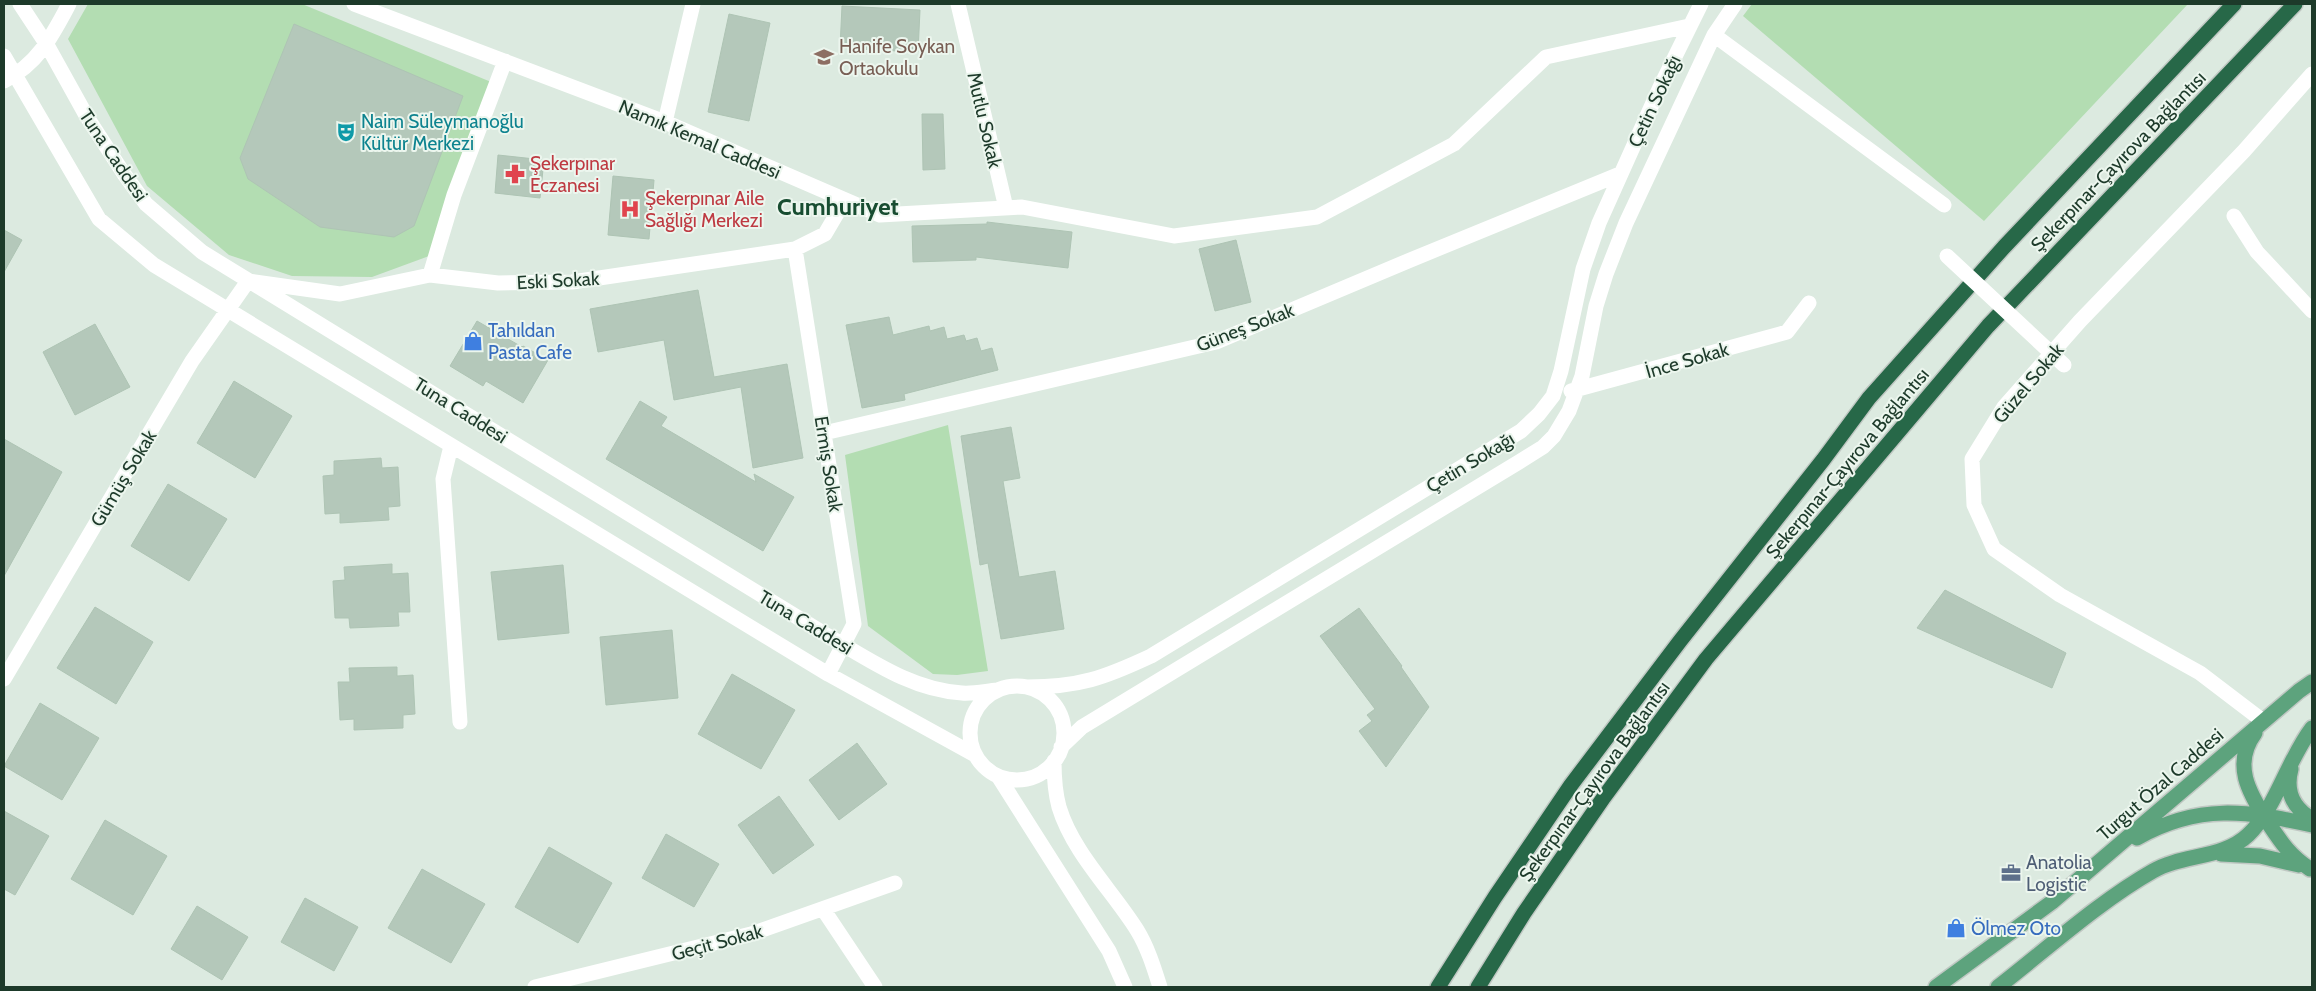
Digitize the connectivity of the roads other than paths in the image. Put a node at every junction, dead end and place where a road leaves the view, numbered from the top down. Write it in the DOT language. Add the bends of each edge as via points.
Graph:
graph roads {
  1 [pos="20,4"];
  2 [pos="69,4"];
  3 [pos="354,4"];
  4 [pos="693,4"];
  5 [pos="958,4"];
  6 [pos="1701,4"];
  7 [pos="1735,4"];
  8 [pos="2225,4"];
  9 [pos="2234,4"];
  10 [pos="2293,6"];
  11 [pos="1689,26"];
  12 [pos="1714,35"];
  13 [pos="2197,41"];
  14 [pos="47,45"];
  15 [pos="4,56"];
  16 [pos="506,61"];
  17 [pos="2312,74"];
  18 [pos="10,78"];
  19 [pos="665,122"];
  20 [pos="1620,174"];
  21 [pos="845,200"];
  22 [pos="1944,205"];
  23 [pos="1006,208"];
  24 [pos="2234,216"];
  25 [pos="795,250"];
  26 [pos="1947,256"];
  27 [pos="430,275"];
  28 [pos="248,281"];
  29 [pos="1809,303"];
  30 [pos="227,310"];
  31 [pos="2312,312"];
  32 [pos="2064,365"];
  33 [pos="1577,389"];
  34 [pos="1553,396"];
  35 [pos="824,433"];
  36 [pos="451,446"];
  37 [pos="843,645"];
  38 [pos="828,674"];
  39 [pos="4,679"];
  40 [pos="2312,682"];
  41 [pos="1027,687"];
  42 [pos="997,690"];
  43 [pos="2263,721"];
  44 [pos="460,722"];
  45 [pos="2312,728"];
  46 [pos="1061,747"];
  47 [pos="2295,753"];
  48 [pos="975,755"];
  49 [pos="1054,761"];
  50 [pos="998,776"];
  51 [pos="2263,814"];
  52 [pos="2312,819"];
  53 [pos="2312,825"];
  54 [pos="2197,856"];
  55 [pos="2102,861"];
  56 [pos="2311,869"];
  57 [pos="895,883"];
  58 [pos="823,909"];
  59 [pos="1097,934"];
  60 [pos="1145,945"];
  61 [pos="582,982"];
  62 [pos="535,987"];
  63 [pos="875,987"];
  64 [pos="1115,987"];
  65 [pos="1124,987"];
  66 [pos="1160,987"];
  67 [pos="1169,987"];
  68 [pos="1438,987"];
  69 [pos="1478,987"];
  70 [pos="1936,987"];
  71 [pos="1998,987"];
  1 -- 14 [label="street, Tuna Caddesi"];
  2 -- 14 [label="street"];
  3 -- 16 [label="street, Namık Kemal Caddesi"];
  4 -- 19 [label="street"];
  5 -- 23 [label="street, Mutlu Sokak"];
  6 -- 11 [label="street"];
  7 -- 12 [label="street"];
  8 -- 13 [label="highway"];
  9 -- 13 [label="highway, Şekerpınar-Çayırova Bağlantısı"];
  10 -- 69 [label="highway, Şekerpınar-Çayırova Bağlantısı" via="1988,326 1706,659 1604,797 1524,913"];
  11 -- 20 [label="street, Çetin Sokağı"];
  11 -- 23 [label="street, Namık Kemal Caddesi" via="1546,57 1454,144 1316,217 1174,236 1022,206"];
  12 -- 22 [label="street"];
  12 -- 33 [label="street" via="1626,222 1596,306"];
  13 -- 68 [label="highway, Şekerpınar-Çayırova Bağlantısı" via="1868,398 1571,784"];
  14 -- 18 [label="street"];
  14 -- 28 [label="street, Tuna Caddesi" via="87,117 146,204 202,252"];
  15 -- 18 [label="street, Tuna Caddesi"];
  16 -- 19 [label="street, Namık Kemal Caddesi"];
  16 -- 27 [label="street" via="454,195"];
  17 -- 43 [label="street, Güzel Sokak" via="2244,151 2080,321 2004,406 1972,459 1974,505 1994,549 2060,595 2200,673"];
  18 -- 30 [label="street, Tuna Caddesi" via="100,219 154,266"];
  19 -- 21 [label="street, Namık Kemal Caddesi"];
  20 -- 34 [label="street, Çetin Sokağı" via="1583,269"];
  20 -- 35 [label="street, Güneş Sokak" via="1216,342"];
  21 -- 23 [label="street, Namık Kemal Caddesi" via="880,215"];
  21 -- 25 [label="street, Eski Sokak" via="825,234"];
  24 -- 31 [label="street" via="2257,252"];
  25 -- 27 [label="street, Eski Sokak" via="572,282 498,284"];
  25 -- 35 [label="street, Ermiş Sokak"];
  26 -- 32 [label="street, bridge"];
  27 -- 28 [label="street, Eski Sokak" via="340,294"];
  28 -- 30 [label="street, Gümüş Sokak"];
  28 -- 37 [label="street, Tuna Caddesi"];
  29 -- 33 [label="street, İnce Sokak" via="1787,332"];
  30 -- 36 [label="street, Tuna Caddesi"];
  30 -- 39 [label="street, Gümüş Sokak" via="192,361"];
  33 -- 34 [label="street, İnce Sokak"];
  33 -- 46 [label="street" via="1562,424 1543,447 1082,728"];
  34 -- 41 [label="street, Çetin Sokağı" via="1521,431 1151,656 1080,684"];
  35 -- 37 [label="street, Ermiş Sokak" via="854,624"];
  36 -- 38 [label="street, Tuna Caddesi"];
  36 -- 44 [label="street" via="443,479"];
  37 -- 38 [label="street, Ermiş Sokak"];
  37 -- 42 [label="street, Tuna Caddesi" via="910,683 964,694"];
  38 -- 48 [label="street, Tuna Caddesi"];
  40 -- 43 [label="main road, Turgut Özal Caddesi"];
  41 -- 42 [label="street"];
  41 -- 46 [label="street" via="1042,692 1061,717 1064,732"];
  42 -- 48 [label="street" via="975,711 970,726 970,741"];
  43 -- 51 [label="main road" via="2250,739 2244,767 2250,795"];
  43 -- 55 [label="main road, Turgut Özal Caddesi"];
  45 -- 47 [label="main road"];
  46 -- 49 [label="street"];
  47 -- 51 [label="main road"];
  47 -- 52 [label="main road" via="2288,778 2290,794 2296,806"];
  48 -- 50 [label="street"];
  49 -- 50 [label="street" via="1042,772 1028,778"];
  49 -- 60 [label="street" via="1059,807 1068,829"];
  50 -- 59 [label="street"];
  51 -- 53 [label="main road"];
  51 -- 54 [label="main road" via="2240,842"];
  51 -- 55 [label="main road" via="2231,812 2189,817 2151,830"];
  51 -- 56 [label="main road" via="2287,851"];
  54 -- 56 [label="main road" via="2260,856"];
  54 -- 71 [label="main road" via="2156,870 2130,885"];
  55 -- 70 [label="main road, Turgut Özal Caddesi"];
  57 -- 58 [label="street, Geçit Sokak"];
  58 -- 61 [label="street, Geçit Sokak" via="751,934"];
  58 -- 63 [label="street"];
  59 -- 64 [label="street" via="1110,960"];
  59 -- 65 [label="street" via="1109,951"];
  60 -- 66 [label="street"];
  60 -- 67 [label="street"];
  61 -- 62 [label="street, Geçit Sokak"];
}
